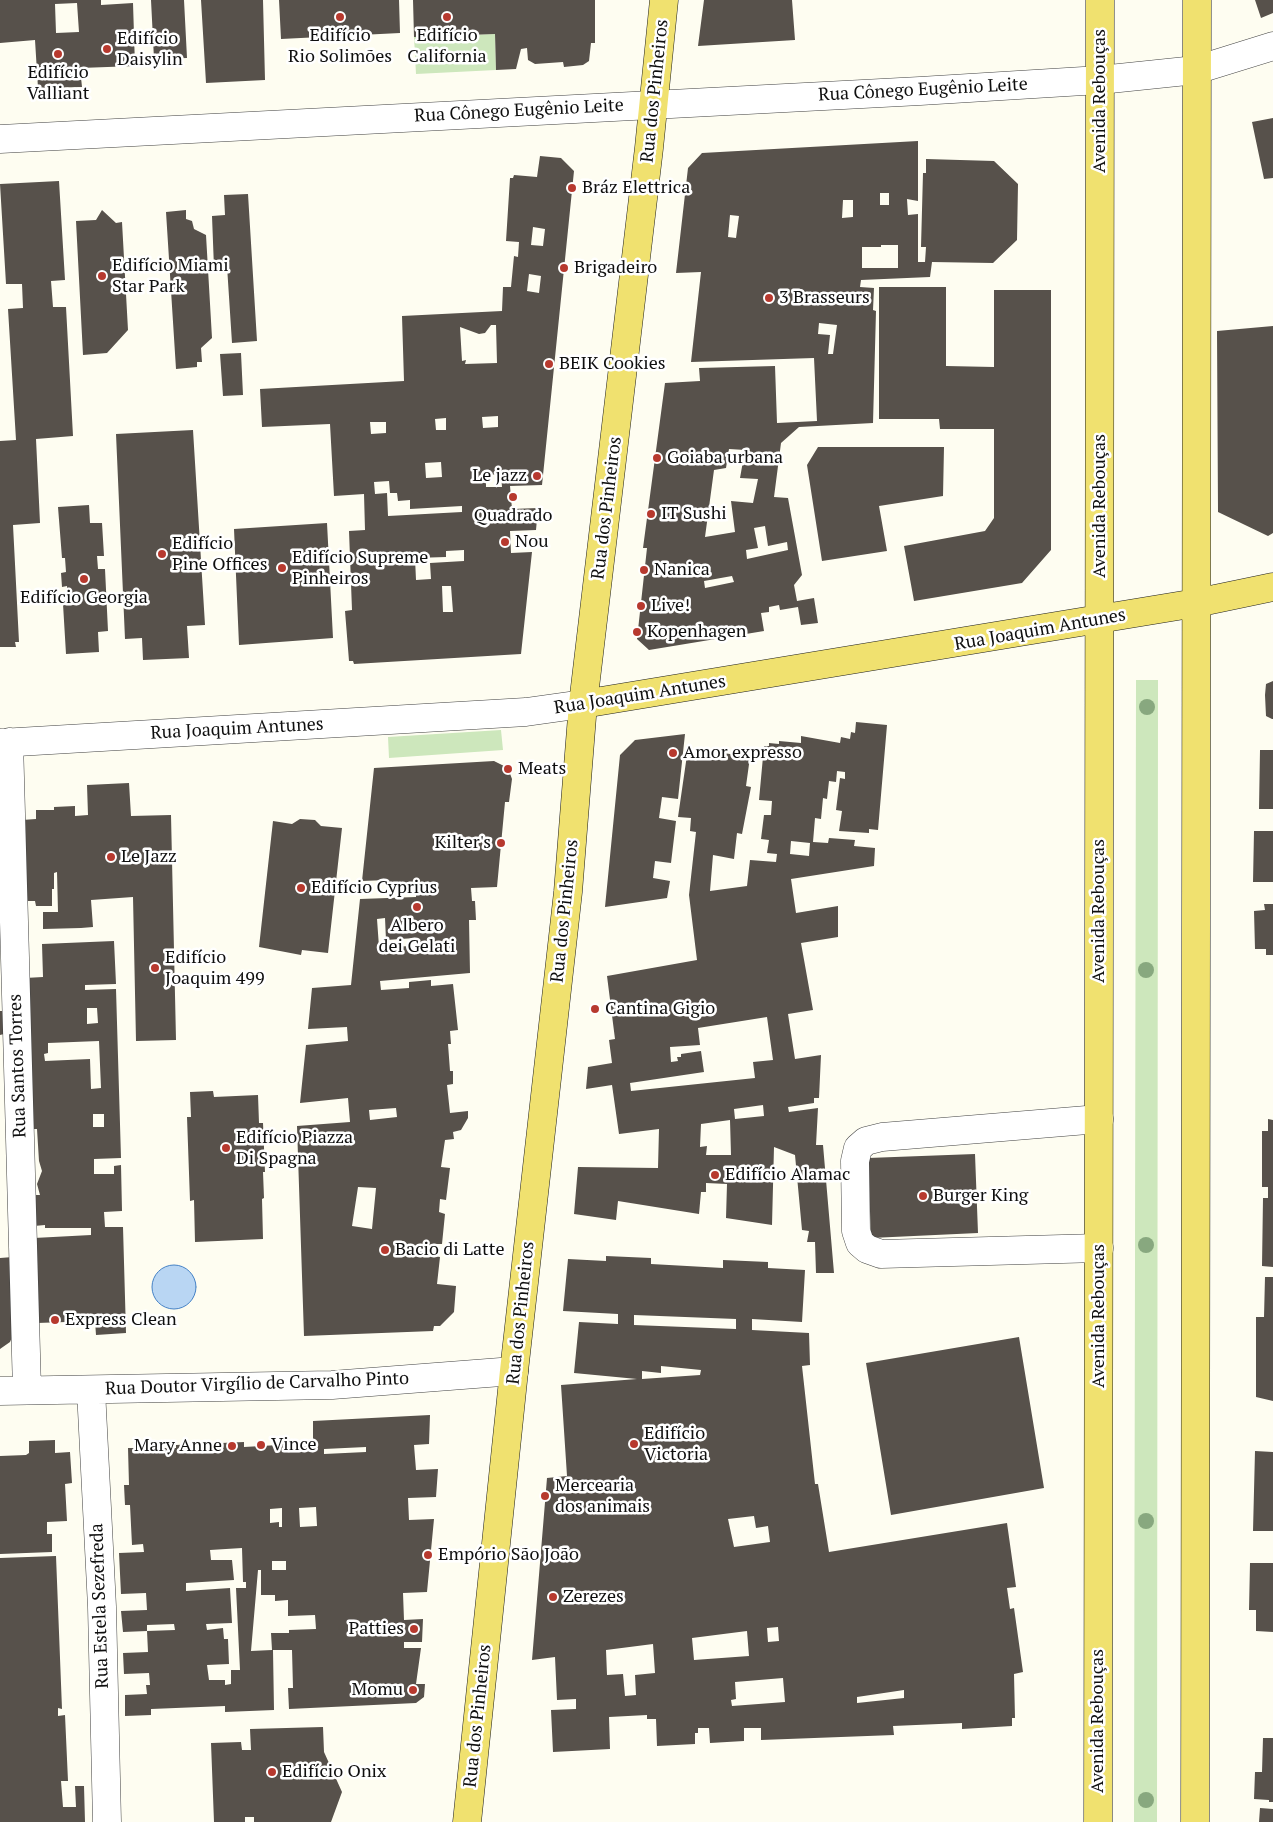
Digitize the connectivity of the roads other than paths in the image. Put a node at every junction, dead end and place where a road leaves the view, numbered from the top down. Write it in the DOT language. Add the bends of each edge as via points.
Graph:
graph roads {
  1 [pos="664,0"];
  2 [pos="1100,0"];
  3 [pos="1197,0"];
  4 [pos="1273,46"];
  5 [pos="1196,70"];
  6 [pos="1100,80"];
  7 [pos="654,104"];
  8 [pos="0,139"];
  9 [pos="1273,588"];
  10 [pos="1196,604"];
  11 [pos="1099,619"];
  12 [pos="583,704"];
  13 [pos="4,743"];
  14 [pos="1099,1119"];
  15 [pos="1099,1248"];
  16 [pos="514,1371"];
  17 [pos="27,1390"];
  18 [pos="91,1390"];
  19 [pos="0,1391"];
  20 [pos="107,1822"];
  21 [pos="467,1822"];
  22 [pos="1098,1822"];
  23 [pos="1195,1822"];
  1 -- 7 [label="main road, Rua dos Pinheiros"];
  2 -- 6 [label="main road, Avenida Rebouças"];
  3 -- 5 [label="main road"];
  4 -- 5 [label="street, Rua Cônego Eugênio Leite"];
  5 -- 6 [label="street, Rua Cônego Eugênio Leite"];
  5 -- 10 [label="main road"];
  6 -- 7 [label="street, Rua Cônego Eugênio Leite"];
  6 -- 11 [label="main road, Avenida Rebouças"];
  7 -- 8 [label="street, Rua Cônego Eugênio Leite"];
  7 -- 12 [label="main road, Rua dos Pinheiros"];
  9 -- 10 [label="main road, Rua Joaquim Antunes"];
  10 -- 11 [label="main road, Rua Joaquim Antunes"];
  10 -- 23 [label="main road"];
  11 -- 12 [label="main road, Rua Joaquim Antunes"];
  11 -- 14 [label="main road, Avenida Rebouças"];
  12 -- 13 [label="street, Rua Joaquim Antunes" via="526,712"];
  12 -- 16 [label="main road, Rua dos Pinheiros" via="568,892"];
  13 -- 17 [label="street, Rua Santos Torres"];
  14 -- 15 [label="main road, Avenida Rebouças"];
  14 -- 15 [label="street" via="882,1137 866,1141 858,1148 855,1162 856,1231 860,1243 867,1249 882,1254"];
  15 -- 22 [label="main road, Avenida Rebouças"];
  16 -- 18 [label="street, Rua Doutor Virgílio de Carvalho Pinto" via="332,1385"];
  16 -- 21 [label="main road, Rua dos Pinheiros"];
  17 -- 18 [label="street, Rua Doutor Virgílio de Carvalho Pinto"];
  17 -- 19 [label="street, Rua Doutor Virgílio de Carvalho Pinto"];
  18 -- 20 [label="street, Rua Estela Sezefreda" via="102,1607"];
}
